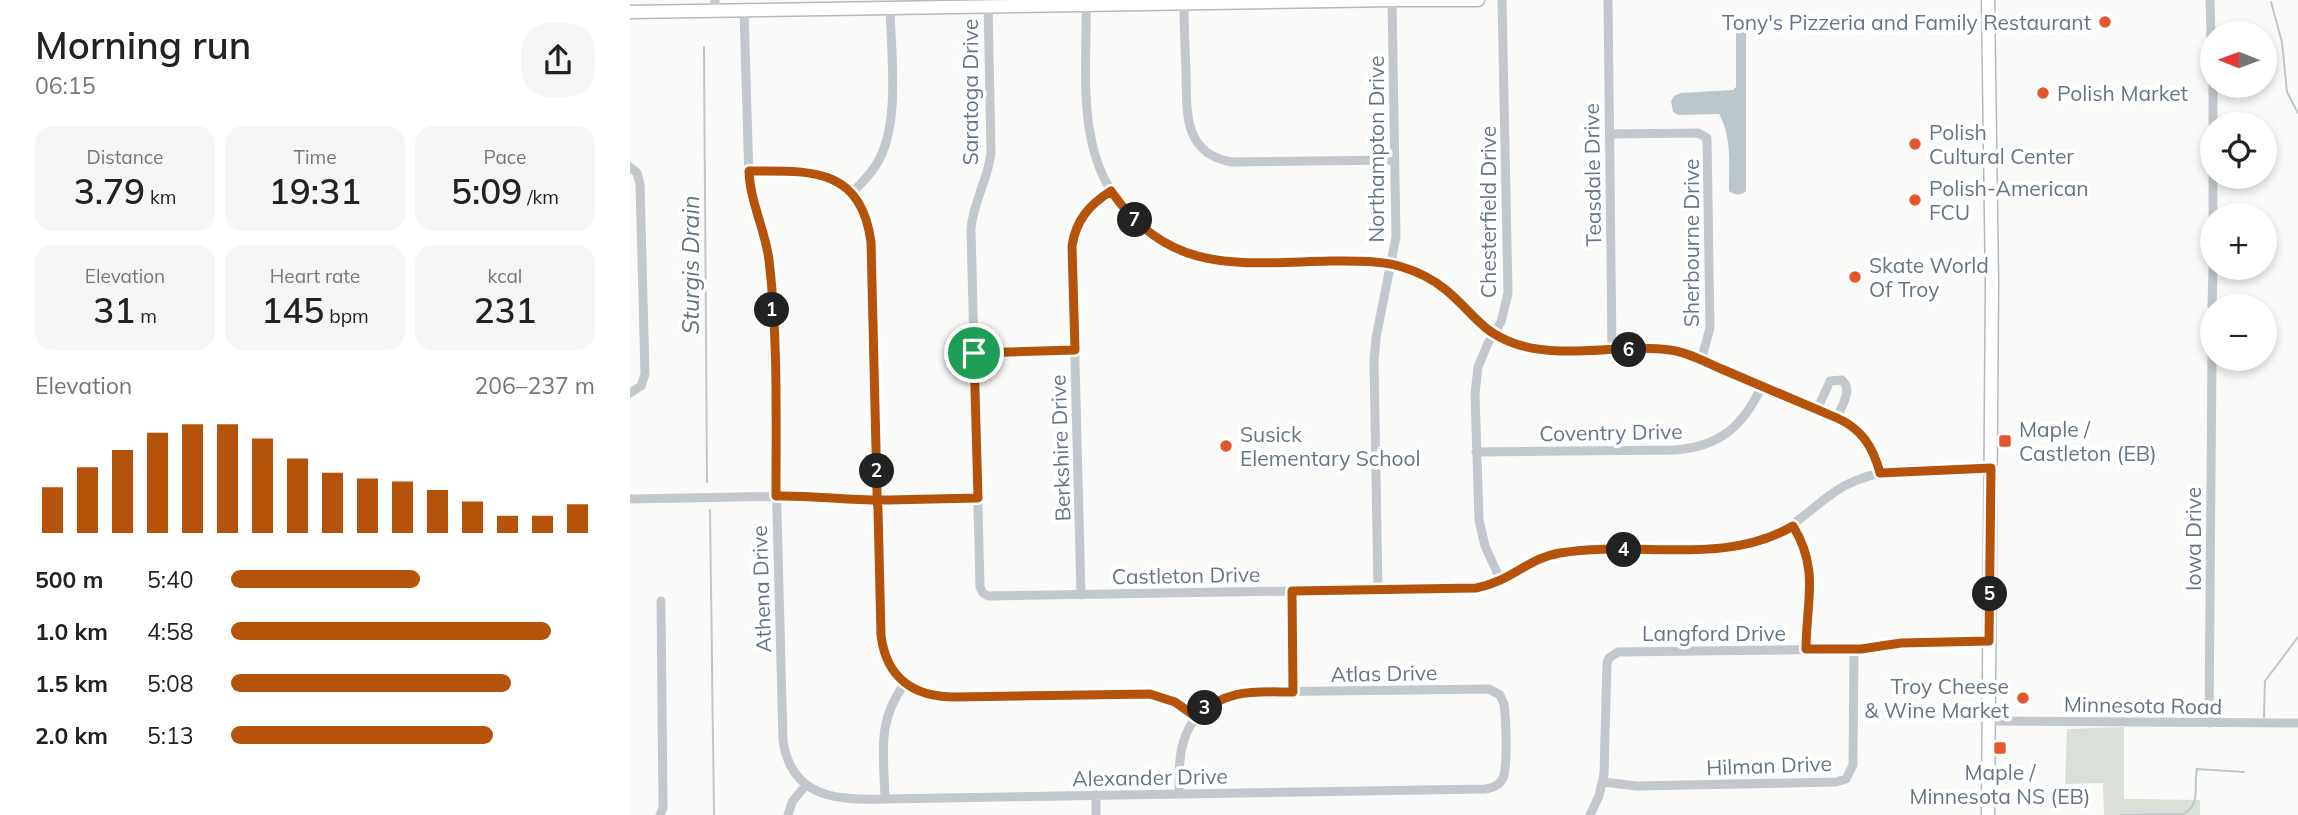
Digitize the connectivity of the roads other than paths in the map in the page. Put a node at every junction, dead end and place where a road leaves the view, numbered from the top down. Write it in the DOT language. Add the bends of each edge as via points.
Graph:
graph roads {
  1 [pos="1392,0"];
  2 [pos="1478,0"];
  3 [pos="1502,0"];
  4 [pos="1608,0"];
  5 [pos="1988,0"];
  6 [pos="2210,0"];
  7 [pos="1337,1"];
  8 [pos="1192,2"];
  9 [pos="974,4"];
  10 [pos="988,4"];
  11 [pos="710,5"];
  12 [pos="1086,5"];
  13 [pos="890,8"];
  14 [pos="744,10"];
  15 [pos="630,12"];
  16 [pos="2211,21"];
  17 [pos="1610,134"];
  18 [pos="1395,160"];
  19 [pos="631,168"];
  20 [pos="749,171"];
  21 [pos="1111,191"];
  22 [pos="851,194"];
  23 [pos="1392,264"];
  24 [pos="1494,333"];
  25 [pos="1075,350"];
  26 [pos="1612,350"];
  27 [pos="974,353"];
  28 [pos="1701,361"];
  29 [pos="2212,371"];
  30 [pos="1762,386"];
  31 [pos="630,393"];
  32 [pos="1817,410"];
  33 [pos="1837,418"];
  34 [pos="1476,452"];
  35 [pos="1991,468"];
  36 [pos="1880,473"];
  37 [pos="776,496"];
  38 [pos="978,498"];
  39 [pos="630,499"];
  40 [pos="877,500"];
  41 [pos="1793,526"];
  42 [pos="1501,581"];
  43 [pos="1378,590"];
  44 [pos="1292,591"];
  45 [pos="983,593"];
  46 [pos="1081,594"];
  47 [pos="661,601"];
  48 [pos="1989,641"];
  49 [pos="1806,649"];
  50 [pos="1854,649"];
  51 [pos="905,683"];
  52 [pos="1293,692"];
  53 [pos="1196,717"];
  54 [pos="1989,721"];
  55 [pos="2209,723"];
  56 [pos="2298,723"];
  57 [pos="1603,782"];
  58 [pos="806,785"];
  59 [pos="1497,786"];
  60 [pos="1179,794"];
  61 [pos="1096,796"];
  62 [pos="885,799"];
  63 [pos="660,815"];
  64 [pos="788,815"];
  65 [pos="1096,815"];
  66 [pos="1590,815"];
  67 [pos="1988,815"];
  1 -- 2 [label="main road"];
  1 -- 7 [label="main road"];
  1 -- 18 [label="street, Northampton Drive"];
  3 -- 24 [label="street, Chesterfield Drive" via="1508,293"];
  4 -- 17 [label="street, Teasdale Drive"];
  5 -- 35 [label="main road"];
  6 -- 16 [label="street"];
  7 -- 8 [label="main road"];
  8 -- 12 [label="main road"];
  8 -- 18 [label="street" via="1188,119 1195,140 1207,153 1232,162"];
  9 -- 10 [label="main road"];
  9 -- 13 [label="main road"];
  10 -- 12 [label="main road"];
  10 -- 27 [label="street, Saratoga Drive" via="991,153 971,221"];
  11 -- 14 [label="main road"];
  11 -- 15 [label="main road"];
  12 -- 21 [label="street" via="1088,124"];
  13 -- 14 [label="main road"];
  13 -- 22 [label="street" via="891,124 877,164"];
  14 -- 20 [label="street, Athena Drive"];
  17 -- 26 [label="street, Teasdale Drive"];
  17 -- 28 [label="street, Sherbourne Drive" via="1698,133 1707,138 1710,328"];
  18 -- 23 [label="street, Northampton Drive"];
  19 -- 31 [label="street" via="640,184 645,365 644,381"];
  20 -- 22 [label="street" via="811,172"];
  20 -- 37 [label="street, Athena Drive" via="767,245 771,284"];
  21 -- 23 [label="street" via="1149,232 1200,257 1228,263"];
  21 -- 25 [label="street, Berkshire Drive" via="1087,209 1075,232"];
  22 -- 40 [label="street" via="865,216 871,242"];
  23 -- 24 [label="street" via="1447,290 1476,322"];
  23 -- 43 [label="street, Northampton Drive" via="1374,361"];
  24 -- 26 [label="street" via="1536,349"];
  24 -- 34 [label="street, Chesterfield Drive" via="1476,379"];
  25 -- 27 [label="street"];
  25 -- 46 [label="street, Berkshire Drive"];
  26 -- 28 [label="street" via="1668,349"];
  27 -- 38 [label="street, Saratoga Drive"];
  28 -- 30 [label="street"];
  29 -- 55 [label="street, Iowa Drive"];
  30 -- 32 [label="street"];
  30 -- 34 [label="street, Coventry Drive" via="1736,426 1698,446"];
  32 -- 33 [label="street"];
  32 -- 33 [label="street" via="1830,381 1842,380 1847,392"];
  33 -- 36 [label="street" via="1863,436"];
  34 -- 42 [label="street, Chesterfield Drive" via="1479,520"];
  35 -- 36 [label="street, Castleton Drive"];
  35 -- 48 [label="main road"];
  36 -- 41 [label="street, Castleton Drive" via="1843,487"];
  37 -- 39 [label="street"];
  37 -- 40 [label="street"];
  37 -- 58 [label="street, Athena Drive" via="783,741 789,763"];
  38 -- 40 [label="street"];
  38 -- 45 [label="street, Saratoga Drive"];
  40 -- 51 [label="street" via="882,643 887,661"];
  41 -- 42 [label="street, Castleton Drive" via="1758,542 1727,548 1561,553 1532,562"];
  41 -- 49 [label="street" via="1808,560"];
  42 -- 43 [label="street, Castleton Drive" via="1476,588"];
  43 -- 44 [label="street, Castleton Drive"];
  44 -- 46 [label="street, Castleton Drive"];
  44 -- 52 [label="street"];
  45 -- 46 [label="street, Castleton Drive"];
  47 -- 63 [label="street"];
  48 -- 50 [label="street, Langford Drive"];
  48 -- 54 [label="main road"];
  49 -- 50 [label="street, Langford Drive"];
  49 -- 57 [label="street, Langford Drive" via="1618,652 1609,658 1606,669"];
  50 -- 57 [label="street, Hilman Drive" via="1853,765 1846,779 1637,786"];
  51 -- 53 [label="street" via="925,694 945,697 1150,694 1175,702"];
  51 -- 62 [label="street" via="885,722"];
  52 -- 53 [label="street, Atlas Drive" via="1233,694"];
  52 -- 59 [label="street, Atlas Drive" via="1493,690 1505,709 1504,769"];
  53 -- 60 [label="street" via="1181,746"];
  54 -- 55 [label="street, Minnesota Road"];
  54 -- 67 [label="main road"];
  55 -- 56 [label="street, Minnesota Road"];
  57 -- 66 [label="street"];
  58 -- 62 [label="street, Alexander Drive" via="837,798"];
  58 -- 64 [label="street"];
  59 -- 60 [label="street, Alexander Drive"];
  60 -- 61 [label="street, Alexander Drive"];
  61 -- 62 [label="street, Alexander Drive"];
  61 -- 65 [label="street"];
}
